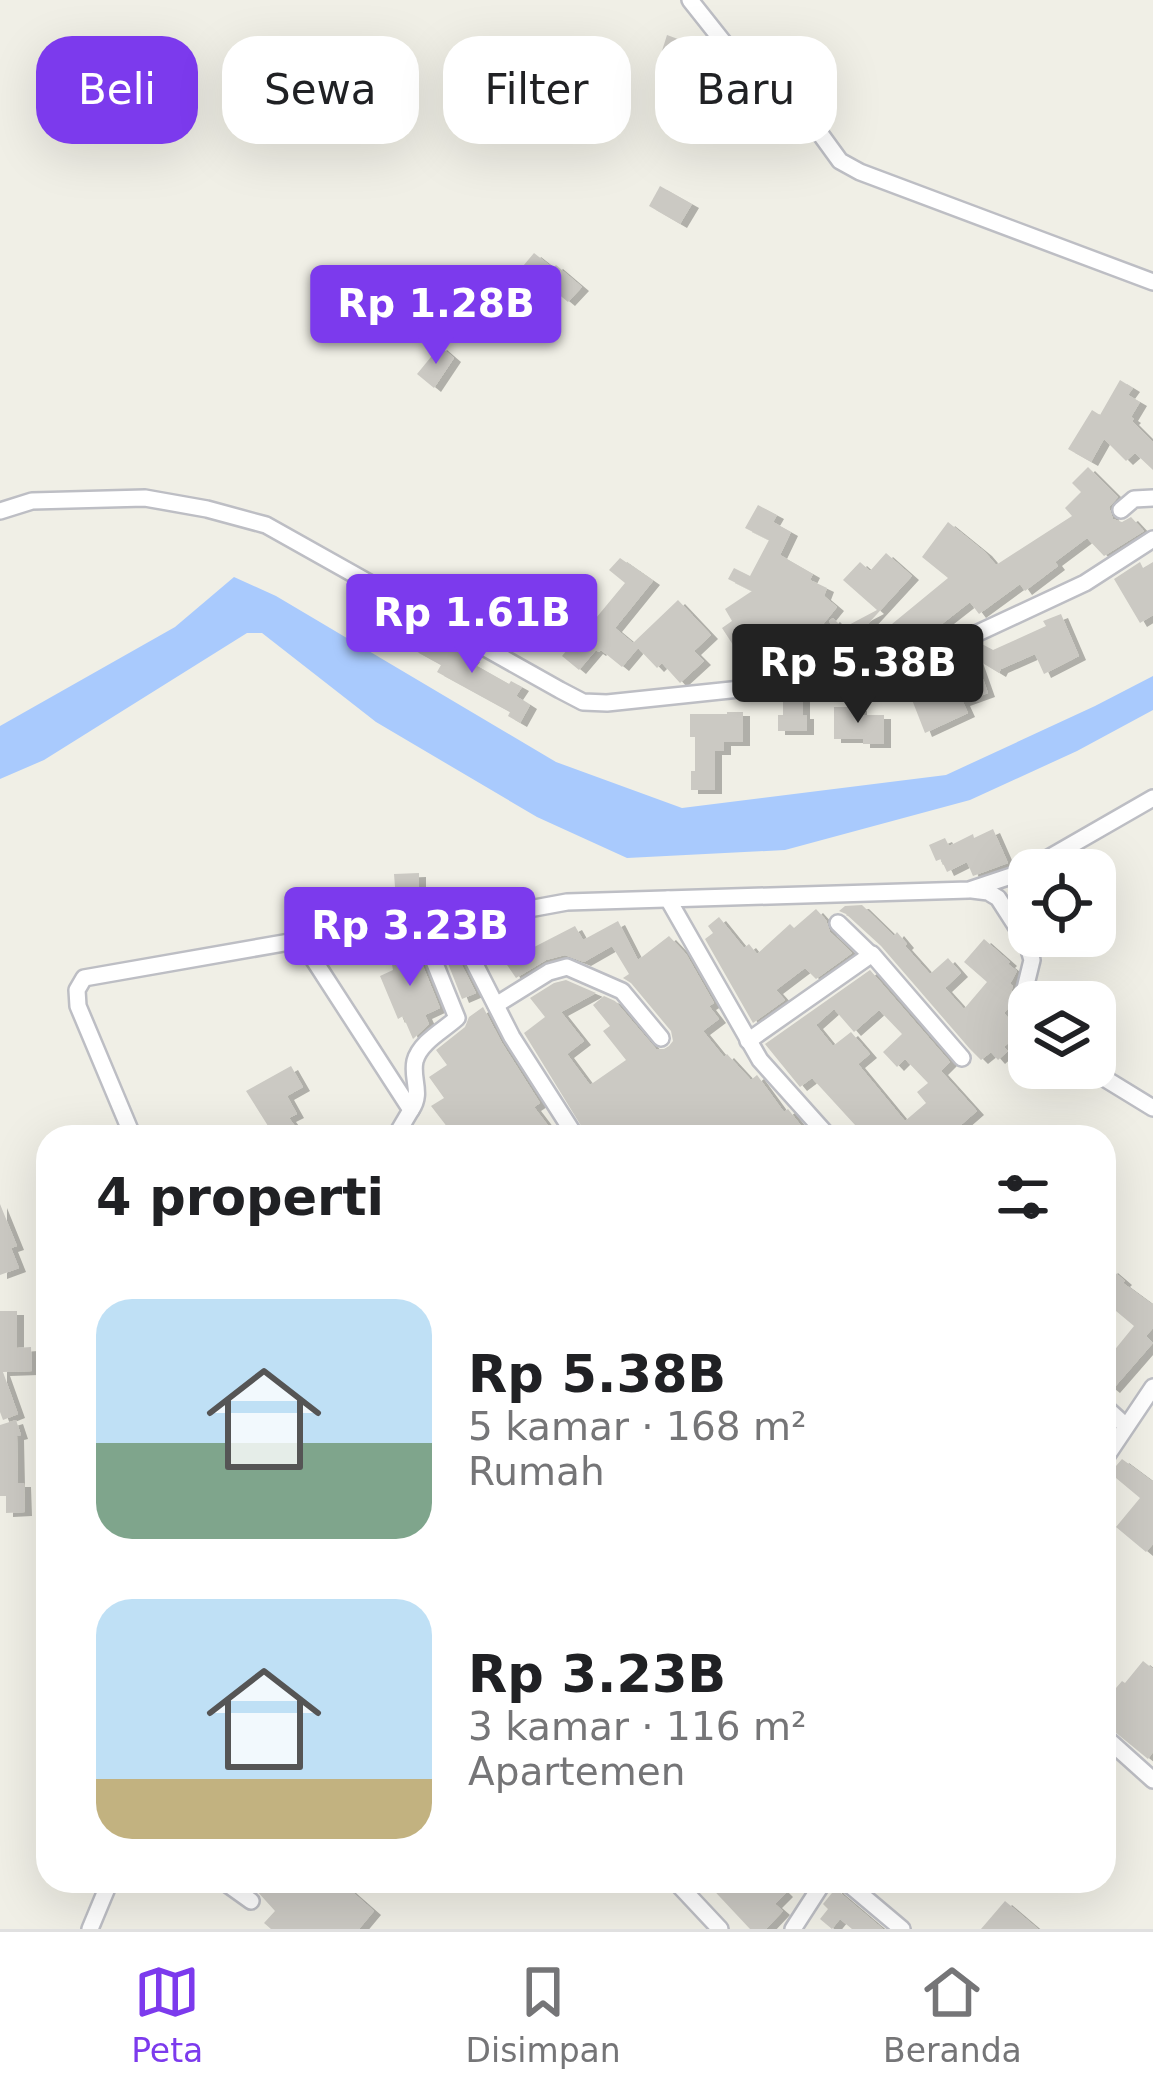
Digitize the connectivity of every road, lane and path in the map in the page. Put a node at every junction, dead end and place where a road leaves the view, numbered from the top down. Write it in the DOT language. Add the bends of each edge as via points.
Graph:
graph roads {
  1 [pos="690,0"];
  2 [pos="1153,281"];
  3 [pos="1153,498"];
  4 [pos="1120,510"];
  5 [pos="0,511"];
  6 [pos="1153,539"];
  7 [pos="1153,798"];
  8 [pos="969,890"];
  9 [pos="668,899"];
  10 [pos="838,922"];
  11 [pos="421,929"];
  12 [pos="458,931"];
  13 [pos="301,940"];
  14 [pos="870,955"];
  15 [pos="1027,981"];
  16 [pos="496,1005"];
  17 [pos="661,1038"];
  18 [pos="748,1041"];
  19 [pos="962,1058"];
  20 [pos="1116,1085"];
  21 [pos="1153,1108"];
  22 [pos="411,1110"];
  23 [pos="128,1125"];
  24 [pos="402,1125"];
  25 [pos="568,1125"];
  26 [pos="817,1125"];
  27 [pos="1153,1387"];
  28 [pos="1116,1417"];
  29 [pos="1126,1426"];
  30 [pos="1116,1441"];
  31 [pos="1116,1747"];
  32 [pos="1153,1780"];
  33 [pos="105,1893"];
  34 [pos="240,1893"];
  35 [pos="686,1893"];
  36 [pos="816,1893"];
  37 [pos="859,1893"];
  38 [pos="251,1901"];
  39 [pos="90,1929"];
  40 [pos="720,1929"];
  41 [pos="793,1929"];
  42 [pos="902,1929"];
  1 -- 2 [label="street" via="732,53 760,51 840,161"];
  3 -- 4 [label="street"];
  5 -- 6 [label="street" via="32,501 145,498 266,525 560,690 607,703 892,673 1085,583"];
  7 -- 8 [label="street" via="1026,871"];
  8 -- 9 [label="street"];
  8 -- 15 [label="street" via="998,898 1027,943"];
  9 -- 12 [label="street" via="567,902"];
  9 -- 18 [label="street"];
  10 -- 14 [label="street"];
  11 -- 12 [label="street"];
  11 -- 13 [label="street"];
  11 -- 22 [label="street" via="457,1018 414,1064 418,1101"];
  12 -- 16 [label="street"];
  13 -- 22 [label="street"];
  13 -- 23 [label="street" via="84,978 79,1006"];
  14 -- 18 [label="street"];
  14 -- 19 [label="street"];
  16 -- 17 [label="street" via="567,967 622,991"];
  16 -- 25 [label="street"];
  18 -- 26 [label="street"];
  20 -- 21 [label="street"];
  22 -- 24 [label="street"];
  27 -- 29 [label="street"];
  28 -- 29 [label="street"];
  29 -- 30 [label="street"];
  31 -- 32 [label="street"];
  33 -- 39 [label="street"];
  34 -- 38 [label="street"];
  35 -- 40 [label="street"];
  36 -- 41 [label="street"];
  37 -- 42 [label="street"];
}
